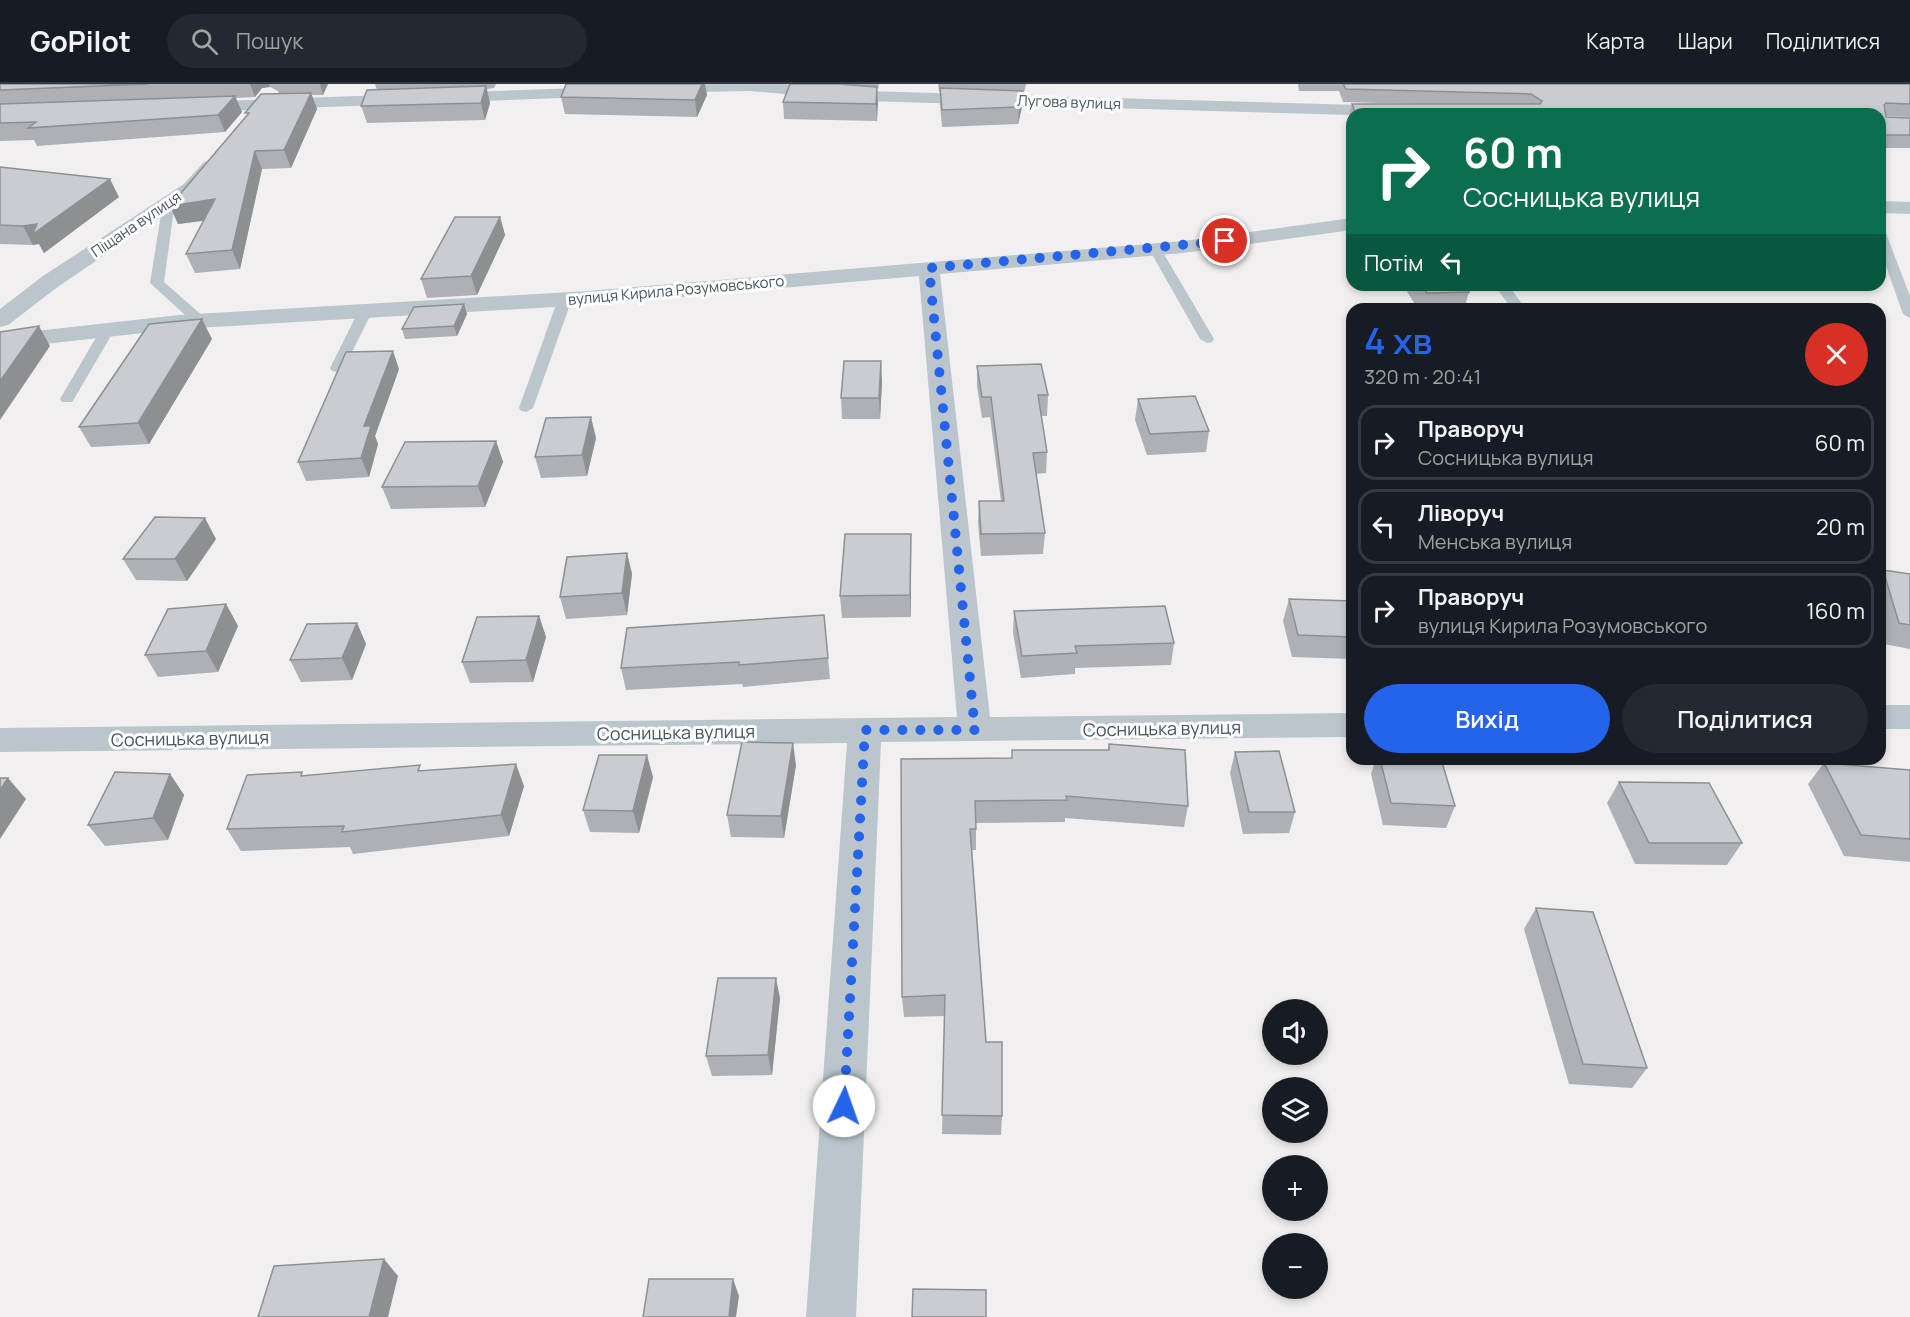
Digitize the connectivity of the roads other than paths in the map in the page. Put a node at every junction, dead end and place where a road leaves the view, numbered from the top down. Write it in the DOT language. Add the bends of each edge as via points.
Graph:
graph roads {
  1 [pos="280,84"];
  2 [pos="647,90"];
  3 [pos="625,91"];
  4 [pos="260,104"];
  5 [pos="177,107"];
  6 [pos="1346,109"];
  7 [pos="247,121"];
  8 [pos="227,147"];
  9 [pos="169,202"];
  10 [pos="1886,207"];
  11 [pos="1910,208"];
  12 [pos="1346,225"];
  13 [pos="1155,249"];
  14 [pos="1886,249"];
  15 [pos="929,268"];
  16 [pos="565,299"];
  17 [pos="366,310"];
  18 [pos="1910,314"];
  19 [pos="0,320"];
  20 [pos="200,321"];
  21 [pos="108,329"];
  22 [pos="1207,339"];
  23 [pos="0,342"];
  24 [pos="337,368"];
  25 [pos="67,399"];
  26 [pos="526,408"];
  27 [pos="1886,717"];
  28 [pos="1910,717"];
  29 [pos="1346,725"];
  30 [pos="865,730"];
  31 [pos="975,730"];
  32 [pos="0,740"];
  33 [pos="831,1317"];
  1 -- 4 [label="street"];
  2 -- 6 [label="street, Лугова вулиця" via="749,86 865,96"];
  3 -- 4 [label="street"];
  4 -- 5 [label="street"];
  4 -- 7 [label="street"];
  8 -- 9 [label="street, Піщана вулиця" via="191,188"];
  9 -- 19 [label="street, Піщана вулиця"];
  9 -- 20 [label="lane" via="157,283"];
  10 -- 11 [label="street"];
  12 -- 13 [label="street, вулиця Кирила Розумовського"];
  13 -- 15 [label="street, вулиця Кирила Розумовського"];
  13 -- 22 [label="lane"];
  14 -- 18 [label="lane"];
  15 -- 16 [label="street, вулиця Кирила Розумовського"];
  15 -- 31 [label="street"];
  16 -- 17 [label="street, вулиця Кирила Розумовського"];
  16 -- 26 [label="lane"];
  17 -- 20 [label="street, вулиця Кирила Розумовського"];
  17 -- 24 [label="lane"];
  20 -- 21 [label="street, вулиця Кирила Розумовського"];
  21 -- 23 [label="street, вулиця Кирила Розумовського"];
  21 -- 25 [label="lane"];
  27 -- 28 [label="street"];
  29 -- 31 [label="street, Сосницька вулиця"];
  30 -- 31 [label="street, Сосницька вулиця"];
  30 -- 32 [label="street, Сосницька вулиця"];
  30 -- 33 [label="street"];
}
